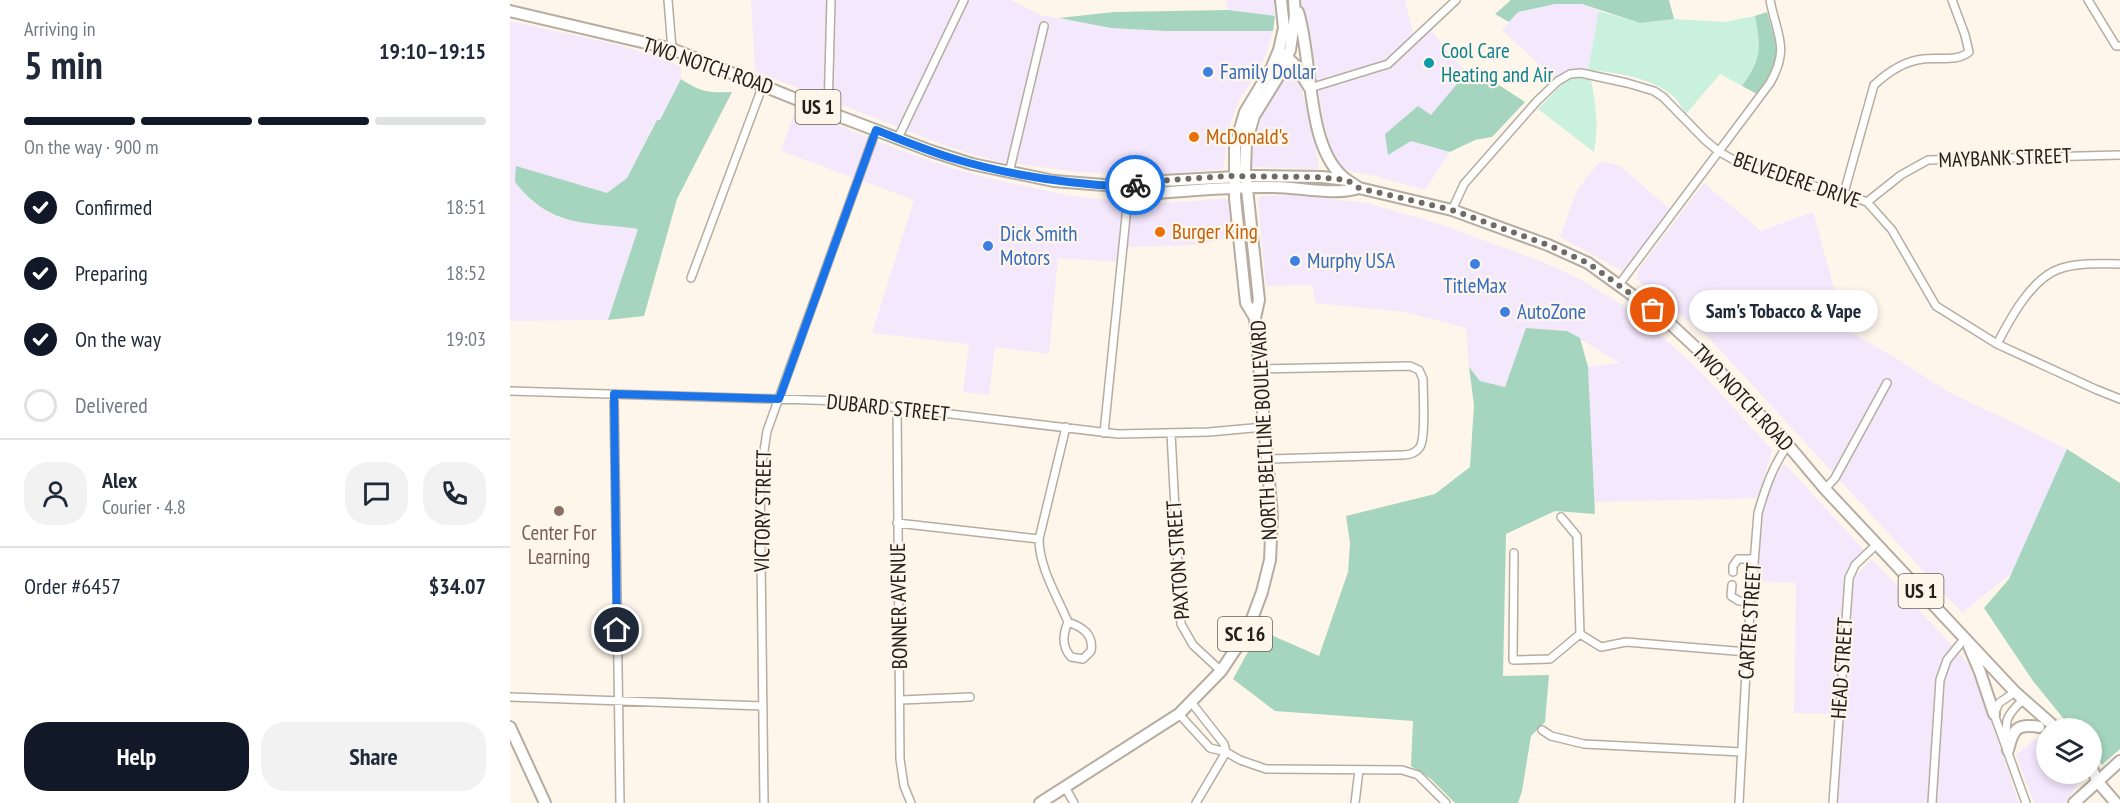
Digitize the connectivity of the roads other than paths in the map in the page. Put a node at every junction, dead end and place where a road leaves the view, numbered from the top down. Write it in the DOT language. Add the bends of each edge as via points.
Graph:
graph roads {
  1 [pos="668,0"];
  2 [pos="831,0"];
  3 [pos="964,0"];
  4 [pos="1281,0"];
  5 [pos="1294,0"];
  6 [pos="1456,0"];
  7 [pos="1770,0"];
  8 [pos="1952,0"];
  9 [pos="2088,0"];
  10 [pos="510,11"];
  11 [pos="1044,26"];
  12 [pos="2120,46"];
  13 [pos="672,49"];
  14 [pos="1283,54"];
  15 [pos="763,85"];
  16 [pos="1310,88"];
  17 [pos="828,112"];
  18 [pos="876,130"];
  19 [pos="898,138"];
  20 [pos="1323,149"];
  21 [pos="1718,151"];
  22 [pos="2120,155"];
  23 [pos="1009,173"];
  24 [pos="1231,176"];
  25 [pos="1322,177"];
  26 [pos="1249,180"];
  27 [pos="1347,180"];
  28 [pos="1129,187"];
  29 [pos="1359,188"];
  30 [pos="1235,193"];
  31 [pos="1844,193"];
  32 [pos="1867,202"];
  33 [pos="1452,210"];
  34 [pos="2120,264"];
  35 [pos="691,278"];
  36 [pos="1618,286"];
  37 [pos="1255,318"];
  38 [pos="1997,344"];
  39 [pos="1258,369"];
  40 [pos="1887,382"];
  41 [pos="510,391"];
  42 [pos="614,394"];
  43 [pos="779,399"];
  44 [pos="2120,399"];
  45 [pos="897,408"];
  46 [pos="1066,427"];
  47 [pos="1264,427"];
  48 [pos="1104,433"];
  49 [pos="1171,433"];
  50 [pos="1788,445"];
  51 [pos="1268,459"];
  52 [pos="1826,489"];
  53 [pos="1561,517"];
  54 [pos="897,523"];
  55 [pos="1039,538"];
  56 [pos="1877,544"];
  57 [pos="1514,553"];
  58 [pos="1754,559"];
  59 [pos="1733,572"];
  60 [pos="1732,585"];
  61 [pos="1750,601"];
  62 [pos="1068,622"];
  63 [pos="1580,634"];
  64 [pos="1965,638"];
  65 [pos="1747,652"];
  66 [pos="1221,671"];
  67 [pos="2019,696"];
  68 [pos="510,697"];
  69 [pos="970,697"];
  70 [pos="901,700"];
  71 [pos="618,701"];
  72 [pos="1191,702"];
  73 [pos="764,706"];
  74 [pos="1179,714"];
  75 [pos="1994,714"];
  76 [pos="2046,718"];
  77 [pos="2036,721"];
  78 [pos="510,728"];
  79 [pos="2036,729"];
  80 [pos="1542,730"];
  81 [pos="514,747"];
  82 [pos="2008,750"];
  83 [pos="1226,752"];
  84 [pos="1742,752"];
  85 [pos="2120,761"];
  86 [pos="1359,770"];
  87 [pos="2102,777"];
  88 [pos="2095,784"];
  89 [pos="2099,784"];
  90 [pos="1065,787"];
  91 [pos="545,803"];
  92 [pos="620,803"];
  93 [pos="764,803"];
  94 [pos="911,803"];
  95 [pos="1040,803"];
  96 [pos="1074,803"];
  97 [pos="1196,803"];
  98 [pos="1354,803"];
  99 [pos="1446,803"];
  100 [pos="1739,803"];
  101 [pos="1833,803"];
  102 [pos="1932,803"];
  103 [pos="2026,803"];
  104 [pos="2074,803"];
  105 [pos="2116,803"];
  1 -- 13 [label="street"];
  2 -- 17 [label="street"];
  3 -- 19 [label="street"];
  4 -- 14 [label="main road"];
  5 -- 14 [label="main road" via="1294,35"];
  5 -- 16 [label="main road" via="1303,30"];
  6 -- 16 [label="street" via="1388,64"];
  7 -- 21 [label="street" via="1781,42 1780,64"];
  8 -- 31 [label="street" via="1969,52 1963,57 1905,63 1874,85"];
  9 -- 12 [label="street" via="2116,46"];
  10 -- 13 [label="main road, TWO NOTCH ROAD / US 1"];
  11 -- 23 [label="street"];
  13 -- 15 [label="main road, TWO NOTCH ROAD / US 1"];
  14 -- 16 [label="main road"];
  14 -- 24 [label="main road" via="1242,118"];
  14 -- 26 [label="main road, NORTH BELTLINE BOULEVARD" via="1278,77 1251,123 1246,143"];
  15 -- 17 [label="main road, TWO NOTCH ROAD / US 1"];
  15 -- 35 [label="street"];
  16 -- 20 [label="main road"];
  17 -- 18 [label="main road, TWO NOTCH ROAD / US 1"];
  18 -- 19 [label="main road, TWO NOTCH ROAD / US 1"];
  18 -- 43 [label="street, VICTORY STREET"];
  19 -- 23 [label="main road, TWO NOTCH ROAD / US 1"];
  20 -- 25 [label="main road"];
  20 -- 27 [label="main road" via="1333,167"];
  21 -- 31 [label="street, BELVEDERE DRIVE" via="1749,167"];
  21 -- 33 [label="street, BELVEDERE DRIVE" via="1654,92 1596,75 1570,74 1558,81 1508,133 1464,184"];
  21 -- 36 [label="street"];
  22 -- 32 [label="street, MAYBANK STREET" via="1928,160"];
  23 -- 28 [label="main road, TWO NOTCH ROAD / US 1"];
  24 -- 26 [label="main road, TWO NOTCH ROAD / US 1"];
  24 -- 28 [label="main road, TWO NOTCH ROAD" via="1144,182"];
  24 -- 30 [label="main road"];
  25 -- 26 [label="main road, TWO NOTCH ROAD / US 1"];
  25 -- 27 [label="main road, TWO NOTCH ROAD / US 1"];
  26 -- 29 [label="main road, TWO NOTCH ROAD" via="1343,193"];
  26 -- 30 [label="main road, TWO NOTCH ROAD / US 1"];
  26 -- 37 [label="main road, NORTH BELTLINE BOULEVARD / SC 16" via="1259,300"];
  27 -- 29 [label="main road, TWO NOTCH ROAD / US 1"];
  28 -- 30 [label="main road, TWO NOTCH ROAD / US 1" via="1144,194"];
  28 -- 48 [label="street"];
  29 -- 33 [label="main road, TWO NOTCH ROAD / US 1"];
  30 -- 37 [label="main road" via="1246,303"];
  31 -- 32 [label="street, BELVEDERE DRIVE"];
  32 -- 38 [label="street, BELVEDERE DRIVE" via="1892,230 1935,306"];
  33 -- 36 [label="main road, TWO NOTCH ROAD / US 1" via="1548,245 1582,261"];
  34 -- 38 [label="street" via="2059,269 2045,278 2017,306"];
  36 -- 50 [label="main road, TWO NOTCH ROAD / US 1" via="1693,344"];
  37 -- 39 [label="main road, NORTH BELTLINE BOULEVARD / SC 16"];
  38 -- 44 [label="street, BELVEDERE DRIVE"];
  39 -- 47 [label="main road, NORTH BELTLINE BOULEVARD / SC 16"];
  39 -- 51 [label="street" via="1410,366 1419,370 1423,379 1422,439 1415,452"];
  40 -- 52 [label="street"];
  41 -- 42 [label="street, DUBARD STREET"];
  42 -- 43 [label="street, DUBARD STREET"];
  42 -- 71 [label="street"];
  43 -- 45 [label="street, DUBARD STREET"];
  43 -- 73 [label="street, VICTORY STREET" via="765,439 760,477"];
  45 -- 46 [label="street, DUBARD STREET"];
  45 -- 54 [label="street, BONNER AVENUE"];
  46 -- 48 [label="street, DUBARD STREET"];
  46 -- 55 [label="street"];
  47 -- 49 [label="street, DUBARD STREET"];
  47 -- 51 [label="main road, NORTH BELTLINE BOULEVARD / SC 16"];
  48 -- 49 [label="street, DUBARD STREET"];
  49 -- 66 [label="street, PAXTON STREET" via="1180,624 1193,645"];
  50 -- 52 [label="main road, TWO NOTCH ROAD / US 1"];
  50 -- 58 [label="street, CARTER STREET" via="1764,492"];
  51 -- 66 [label="main road, NORTH BELTLINE BOULEVARD / SC 16" via="1272,516 1266,576 1252,618"];
  52 -- 56 [label="main road, TWO NOTCH ROAD / US 1"];
  53 -- 63 [label="street" via="1577,536"];
  54 -- 55 [label="street"];
  54 -- 70 [label="street, BONNER AVENUE"];
  55 -- 62 [label="street" via="1040,553"];
  56 -- 64 [label="main road, TWO NOTCH ROAD / US 1"];
  56 -- 101 [label="street, HEAD STREET" via="1855,565 1849,578"];
  57 -- 63 [label="street" via="1513,660 1550,659"];
  58 -- 59 [label="street" via="1738,559"];
  58 -- 61 [label="street, CARTER STREET"];
  60 -- 61 [label="street" via="1731,596"];
  61 -- 65 [label="street, CARTER STREET"];
  62 -- 62 [label="street" via="1084,629 1090,638 1092,647 1086,657 1075,659 1065,649"];
  63 -- 65 [label="street" via="1601,646 1626,642"];
  64 -- 67 [label="main road, TWO NOTCH ROAD / US 1"];
  64 -- 75 [label="main road"];
  64 -- 102 [label="street" via="1947,660 1940,680"];
  65 -- 84 [label="street, CARTER STREET"];
  66 -- 72 [label="main road, NORTH BELTLINE BOULEVARD / SC 16"];
  67 -- 75 [label="street" via="1999,703"];
  67 -- 76 [label="main road, TWO NOTCH ROAD / US 1"];
  67 -- 77 [label="main road, TWO NOTCH ROAD / US 1"];
  67 -- 82 [label="street" via="2006,720"];
  68 -- 71 [label="street"];
  69 -- 70 [label="street"];
  70 -- 94 [label="street, BONNER AVENUE" via="901,769"];
  71 -- 73 [label="street"];
  71 -- 92 [label="street"];
  72 -- 74 [label="main road, NORTH BELTLINE BOULEVARD / SC 16"];
  72 -- 83 [label="street"];
  73 -- 93 [label="street, VICTORY STREET"];
  74 -- 83 [label="street" via="1210,748"];
  74 -- 90 [label="main road, NORTH BELTLINE BOULEVARD / SC 16"];
  75 -- 82 [label="street"];
  78 -- 81 [label="main road"];
  79 -- 82 [label="main road" via="2024,725 2017,728"];
  80 -- 84 [label="street" via="1584,744"];
  81 -- 91 [label="main road"];
  82 -- 103 [label="street"];
  83 -- 86 [label="street" via="1266,769"];
  83 -- 97 [label="street"];
  84 -- 100 [label="street, CARTER STREET"];
  85 -- 87 [label="main road"];
  86 -- 98 [label="street"];
  86 -- 99 [label="street" via="1402,770 1418,775"];
  88 -- 104 [label="main road"];
  89 -- 105 [label="main road"];
  90 -- 95 [label="main road, NORTH BELTLINE BOULEVARD / SC 16"];
  90 -- 96 [label="street"];
}
